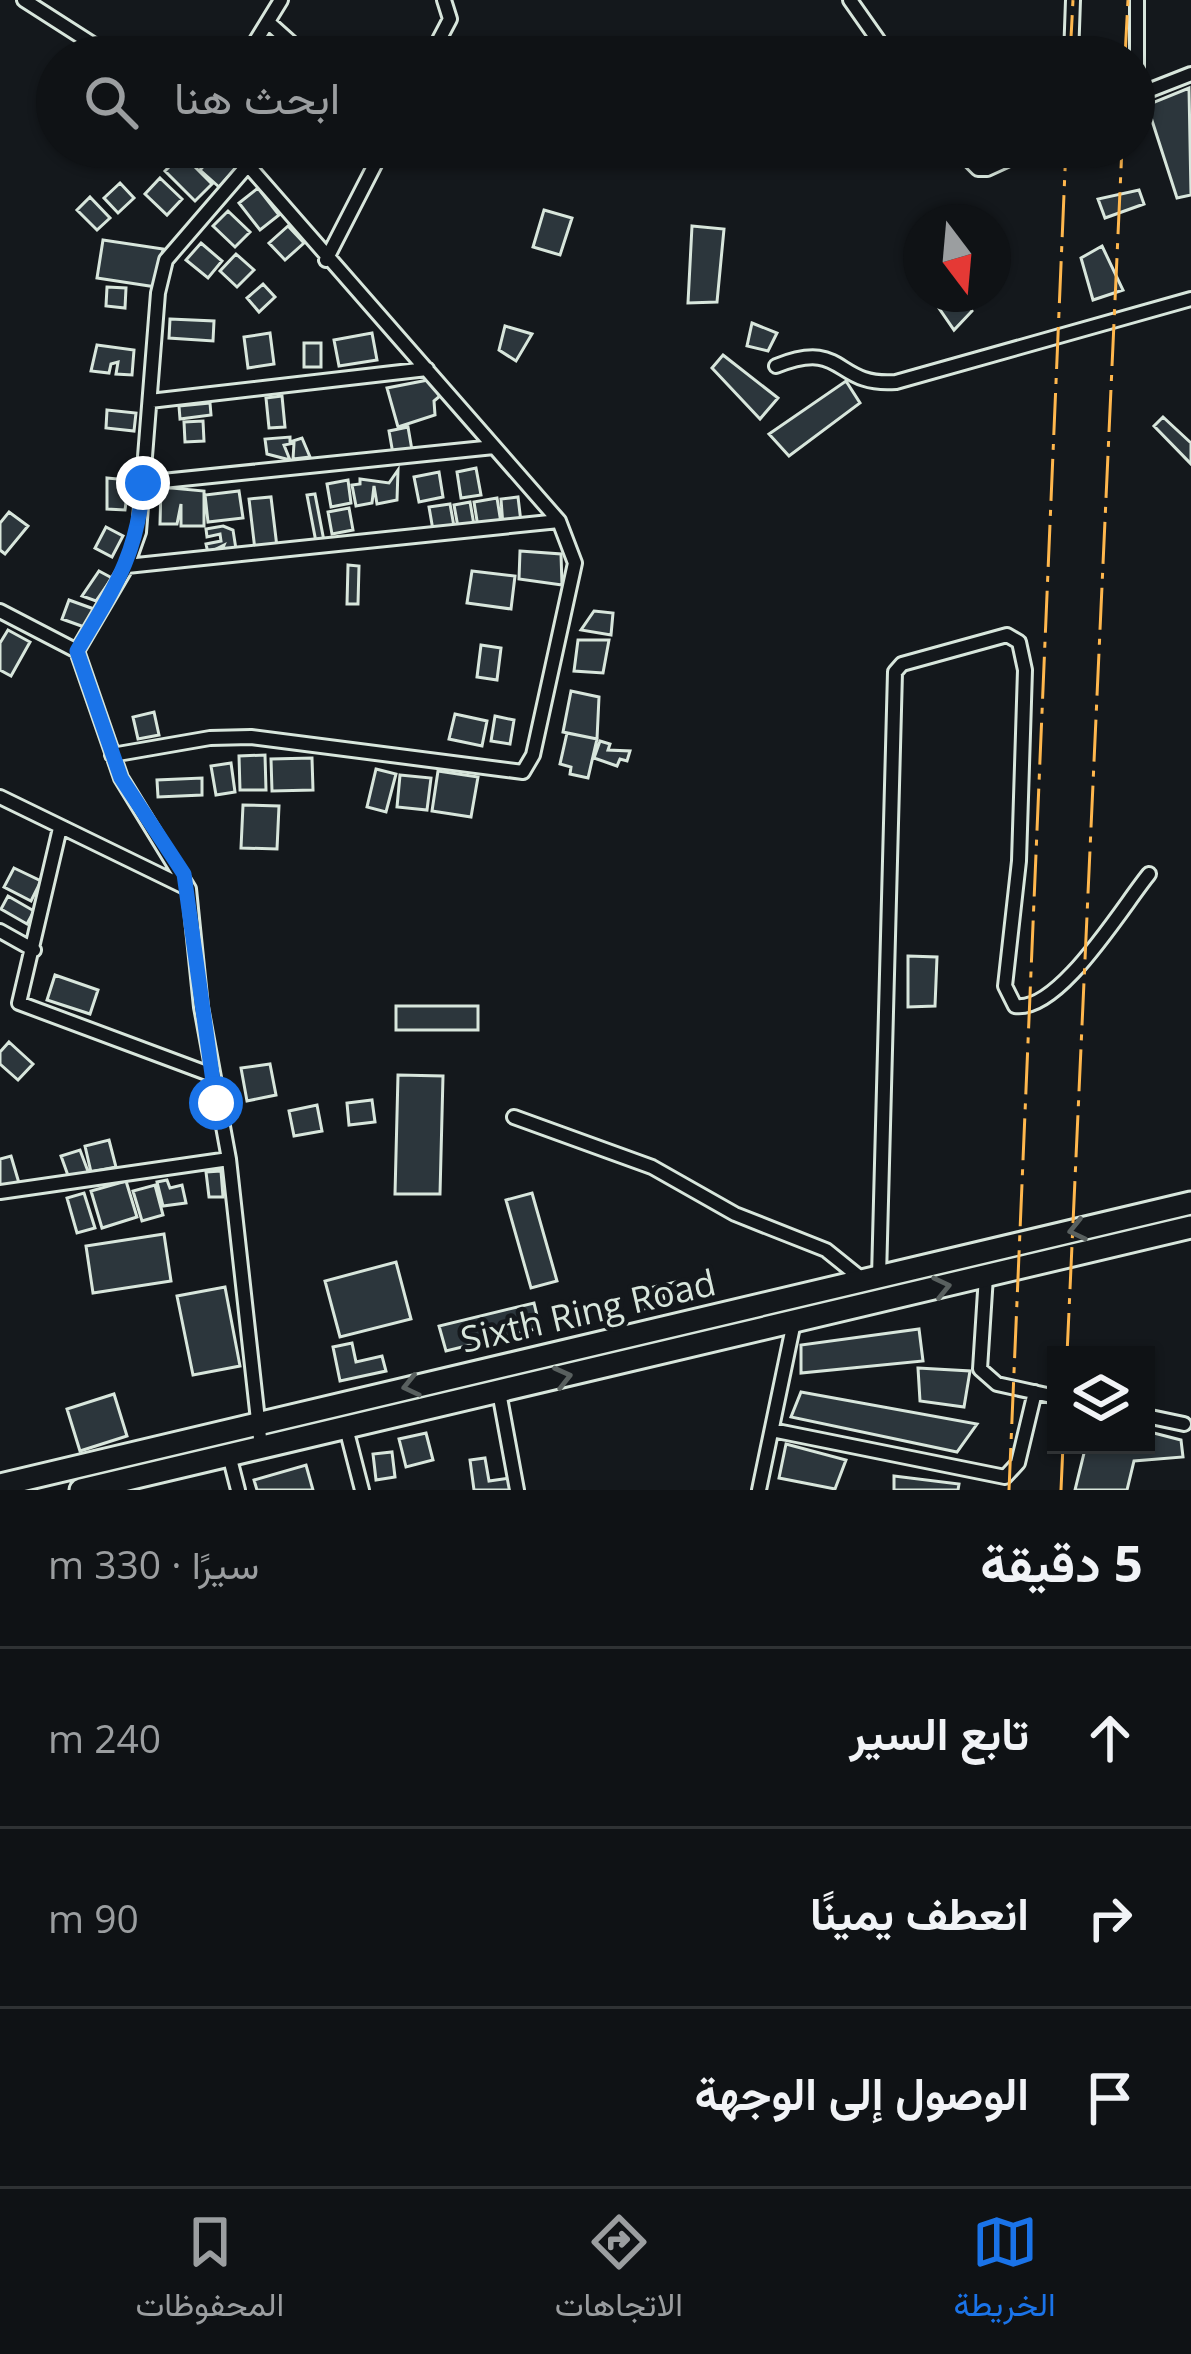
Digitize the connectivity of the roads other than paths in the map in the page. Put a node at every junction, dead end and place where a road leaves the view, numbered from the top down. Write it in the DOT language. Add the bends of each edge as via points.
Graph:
graph roads {
  1 [pos="24,0"];
  2 [pos="281,0"];
  3 [pos="444,0"];
  4 [pos="850,0"];
  5 [pos="1073,0"];
  6 [pos="1137,0"];
  7 [pos="268,22"];
  8 [pos="80,36"];
  9 [pos="259,36"];
  10 [pos="284,36"];
  11 [pos="441,36"];
  12 [pos="875,36"];
  13 [pos="1072,36"];
  14 [pos="1137,36"];
  15 [pos="1191,74"];
  16 [pos="1155,88"];
  17 [pos="245,168"];
  18 [pos="249,168"];
  19 [pos="374,168"];
  20 [pos="326,260"];
  21 [pos="1191,299"];
  22 [pos="776,366"];
  23 [pos="427,368"];
  24 [pos="150,401"];
  25 [pos="494,447"];
  26 [pos="143,483"];
  27 [pos="559,521"];
  28 [pos="128,566"];
  29 [pos="0,611"];
  30 [pos="77,651"];
  31 [pos="112,755"];
  32 [pos="0,796"];
  33 [pos="60,828"];
  34 [pos="1149,874"];
  35 [pos="189,889"];
  36 [pos="0,931"];
  37 [pos="34,950"];
  38 [pos="212,1075"];
  39 [pos="514,1117"];
  40 [pos="229,1160"];
  41 [pos="0,1192"];
  42 [pos="1191,1203"];
  43 [pos="1191,1227"];
  44 [pos="986,1276"];
  45 [pos="871,1279"];
  46 [pos="794,1322"];
  47 [pos="499,1392"];
  48 [pos="1035,1392"];
  49 [pos="1047,1395"];
  50 [pos="1155,1418"];
  51 [pos="255,1422"];
  52 [pos="1184,1424"];
  53 [pos="346,1428"];
  54 [pos="772,1430"];
  55 [pos="261,1447"];
  56 [pos="229,1455"];
  57 [pos="0,1485"];
  58 [pos="81,1490"];
  59 [pos="238,1490"];
  60 [pos="362,1490"];
  61 [pos="517,1490"];
  62 [pos="759,1490"];
  1 -- 8 [label="street"];
  2 -- 7 [label="street"];
  3 -- 11 [label="street" via="450,19"];
  4 -- 12 [label="street"];
  5 -- 13 [label="street"];
  6 -- 14 [label="street"];
  7 -- 9 [label="street"];
  7 -- 10 [label="street"];
  15 -- 16 [label="street"];
  17 -- 24 [label="street" via="166,260"];
  18 -- 20 [label="street"];
  19 -- 20 [label="street"];
  20 -- 23 [label="street"];
  21 -- 22 [label="street" via="896,382 852,376 823,355"];
  23 -- 24 [label="street"];
  23 -- 25 [label="street"];
  24 -- 26 [label="street"];
  25 -- 26 [label="street"];
  25 -- 27 [label="street"];
  26 -- 28 [label="street"];
  27 -- 28 [label="street"];
  27 -- 31 [label="street" via="574,563 523,772 251,737"];
  28 -- 30 [label="street"];
  29 -- 30 [label="street"];
  30 -- 31 [label="street"];
  31 -- 35 [label="street"];
  32 -- 33 [label="street"];
  33 -- 35 [label="street"];
  33 -- 37 [label="street"];
  34 -- 45 [label="street" via="1057,992 1015,1006 1005,986 1019,861 1019,642 1006,635 895,672"];
  35 -- 38 [label="street"];
  36 -- 37 [label="street"];
  37 -- 38 [label="street" via="23,1009"];
  38 -- 40 [label="street"];
  39 -- 45 [label="street" via="652,1167"];
  40 -- 41 [label="street"];
  40 -- 51 [label="street"];
  42 -- 45 [label="highway, Sixth Ring Road, one-way"];
  43 -- 44 [label="highway, Sixth Ring Road"];
  46 -- 44 [label="highway, Sixth Ring Road, one-way"];
  44 -- 48 [label="street" via="980,1369 997,1384"];
  45 -- 51 [label="highway, Sixth Ring Road, one-way"];
  47 -- 46 [label="highway, Sixth Ring Road, one-way"];
  46 -- 54 [label="street"];
  47 -- 53 [label="highway, Sixth Ring Road"];
  47 -- 61 [label="street"];
  48 -- 49 [label="street"];
  48 -- 54 [label="street" via="1018,1463 1005,1477"];
  50 -- 52 [label="street"];
  51 -- 55 [label="street"];
  51 -- 57 [label="highway, Sixth Ring Road"];
  53 -- 55 [label="highway, Sixth Ring Road"];
  53 -- 60 [label="street"];
  54 -- 62 [label="street"];
  55 -- 56 [label="highway, Sixth Ring Road"];
  56 -- 58 [label="highway, Sixth Ring Road"];
  56 -- 59 [label="street"];
}
